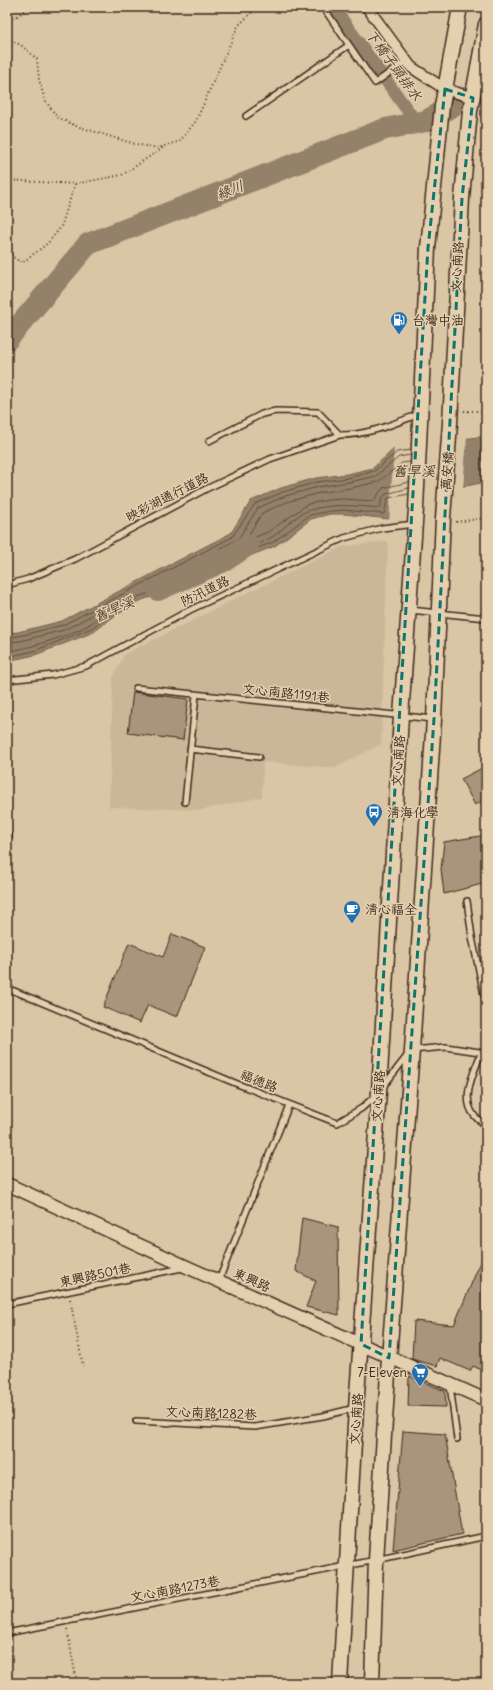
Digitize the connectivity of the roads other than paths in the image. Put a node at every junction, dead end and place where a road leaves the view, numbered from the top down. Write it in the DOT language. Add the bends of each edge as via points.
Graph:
graph roads {
  1 [pos="323,7"];
  2 [pos="367,7"];
  3 [pos="460,7"];
  4 [pos="486,24"];
  5 [pos="349,45"];
  6 [pos="406,61"];
  7 [pos="445,90"];
  8 [pos="472,105"];
  9 [pos="246,116"];
  10 [pos="420,417"];
  11 [pos="450,423"];
  12 [pos="340,435"];
  13 [pos="209,441"];
  14 [pos="414,524"];
  15 [pos="7,585"];
  16 [pos="409,610"];
  17 [pos="440,612"];
  18 [pos="486,618"];
  19 [pos="7,680"];
  20 [pos="136,688"];
  21 [pos="196,695"];
  22 [pos="401,716"];
  23 [pos="434,719"];
  24 [pos="190,749"];
  25 [pos="260,757"];
  26 [pos="185,802"];
  27 [pos="467,901"];
  28 [pos="7,988"];
  29 [pos="486,1004"];
  30 [pos="412,1050"];
  31 [pos="484,1053"];
  32 [pos="378,1092"];
  33 [pos="289,1105"];
  34 [pos="486,1125"];
  35 [pos="7,1184"];
  36 [pos="187,1267"];
  37 [pos="219,1280"];
  38 [pos="7,1304"];
  39 [pos="361,1344"];
  40 [pos="389,1358"];
  41 [pos="450,1384"];
  42 [pos="486,1400"];
  43 [pos="356,1408"];
  44 [pos="136,1421"];
  45 [pos="457,1439"];
  46 [pos="486,1536"];
  47 [pos="376,1560"];
  48 [pos="347,1565"];
  49 [pos="7,1633"];
  50 [pos="340,1683"];
  51 [pos="372,1683"];
  1 -- 5 [label="lane"];
  2 -- 6 [label="street"];
  3 -- 7 [label="main road"];
  4 -- 8 [label="main road, 文心南路"];
  5 -- 6 [label="lane" via="375,83"];
  5 -- 9 [label="lane"];
  6 -- 7 [label="street" via="410,67"];
  7 -- 8 [label="street"];
  7 -- 10 [label="main road" via="428,248"];
  8 -- 11 [label="main road, 文心南路" via="462,198"];
  10 -- 12 [label="lane, 映彩湖通行道路" via="356,435"];
  10 -- 14 [label="main road, 文心南路"];
  11 -- 17 [label="main road, 萬安橋" via="450,520"];
  12 -- 13 [label="lane" via="318,412 276,411 262,414"];
  12 -- 15 [label="lane, 映彩湖通行道路" via="270,459 206,489 75,559"];
  14 -- 16 [label="main road, 文心南路"];
  14 -- 19 [label="lane, 防汛道路" via="382,528 344,538 190,610 86,666 53,675"];
  16 -- 17 [label="lane"];
  16 -- 22 [label="main road, 文心南路"];
  17 -- 18 [label="lane"];
  17 -- 23 [label="main road"];
  20 -- 21 [label="lane, 文心南路1191巷"];
  21 -- 22 [label="lane, 文心南路1191巷"];
  21 -- 24 [label="lane"];
  22 -- 23 [label="lane, 文心南路1191巷"];
  22 -- 32 [label="main road, 文心南路"];
  23 -- 30 [label="main road"];
  24 -- 25 [label="lane"];
  24 -- 26 [label="lane"];
  27 -- 29 [label="lane"];
  28 -- 33 [label="lane, 福德路"];
  30 -- 31 [label="lane" via="446,1047"];
  30 -- 32 [label="lane, 福德路"];
  30 -- 40 [label="main road"];
  31 -- 34 [label="lane" via="468,1092 469,1106 474,1116"];
  32 -- 33 [label="lane, 福德路" via="362,1108 337,1124"];
  32 -- 39 [label="main road, 文心南路"];
  33 -- 37 [label="lane"];
  35 -- 36 [label="street, 東興路"];
  36 -- 37 [label="street, 東興路"];
  36 -- 38 [label="lane, 東興路501巷"];
  37 -- 39 [label="street, 東興路"];
  39 -- 40 [label="street, 東興路"];
  39 -- 43 [label="main road, 文心南路"];
  40 -- 41 [label="street, 東興路"];
  40 -- 47 [label="main road"];
  41 -- 42 [label="street, 東興路"];
  41 -- 45 [label="lane"];
  43 -- 44 [label="lane, 文心南路1282巷" via="255,1427"];
  43 -- 48 [label="main road, 文心南路"];
  46 -- 47 [label="lane"];
  47 -- 48 [label="lane"];
  47 -- 51 [label="main road"];
  48 -- 49 [label="lane, 文心南路1273巷"];
  48 -- 50 [label="main road, 文心南路"];
}
